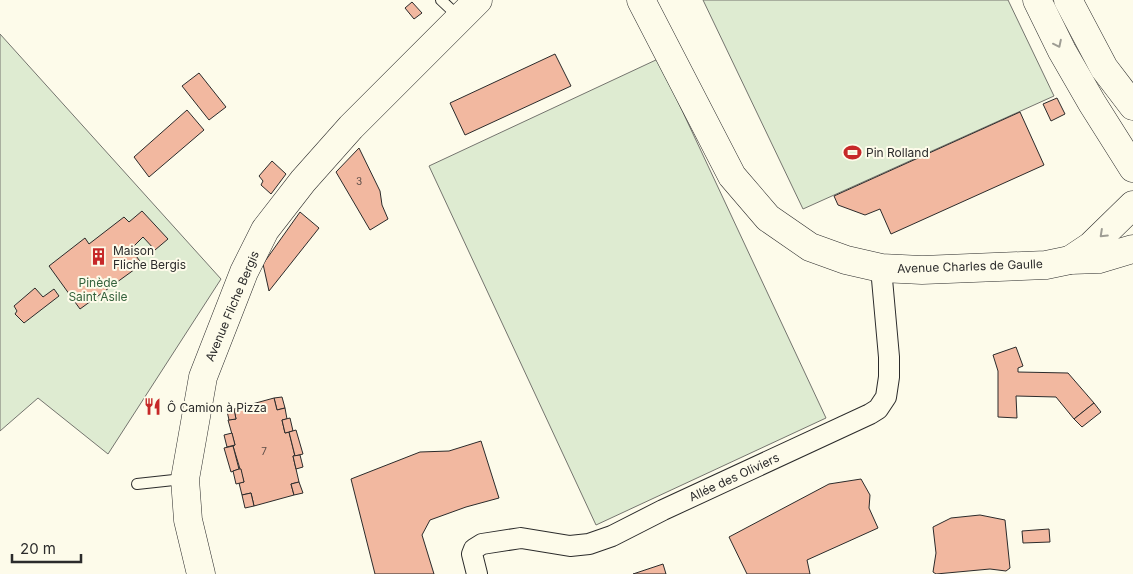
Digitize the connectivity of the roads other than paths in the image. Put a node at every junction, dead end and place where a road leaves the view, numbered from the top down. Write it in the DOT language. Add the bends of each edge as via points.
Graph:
graph roads {
  1 [pos="641,0"];
  2 [pos="656,0"];
  3 [pos="1037,0"];
  4 [pos="1068,0"];
  5 [pos="459,6"];
  6 [pos="687,86"];
  7 [pos="1133,106"];
  8 [pos="1133,168"];
  9 [pos="1133,205"];
  10 [pos="1133,249"];
  11 [pos="1070,260"];
  12 [pos="881,268"];
  13 [pos="185,479"];
  14 [pos="137,484"];
  15 [pos="201,574"];
  16 [pos="477,574"];
  1 -- 6 [label="street, Avenue Charles de Gaulle"];
  2 -- 6 [label="street, Avenue Charles de Gaulle"];
  3 -- 8 [label="street, one-way" via="1062,51"];
  4 -- 7 [label="street" via="1104,68"];
  5 -- 13 [label="street, Avenue Fliche Bergis" via="303,181 265,230 244,272 203,377"];
  6 -- 12 [label="street, Avenue Charles de Gaulle" via="732,176 768,218 810,247"];
  9 -- 11 [label="street, Avenue Charles de Gaulle, one-way" via="1091,246"];
  10 -- 11 [label="street, Avenue Charles de Gaulle" via="1099,259"];
  11 -- 12 [label="street, Avenue Charles de Gaulle" via="1008,267"];
  12 -- 16 [label="street, Allée des Oliviers" via="890,377 888,392 878,408 612,536 589,544 570,546 521,538 482,544 472,554"];
  13 -- 14 [label="lane"];
  13 -- 15 [label="street, Avenue Fliche Bergis" via="188,520"];
}
